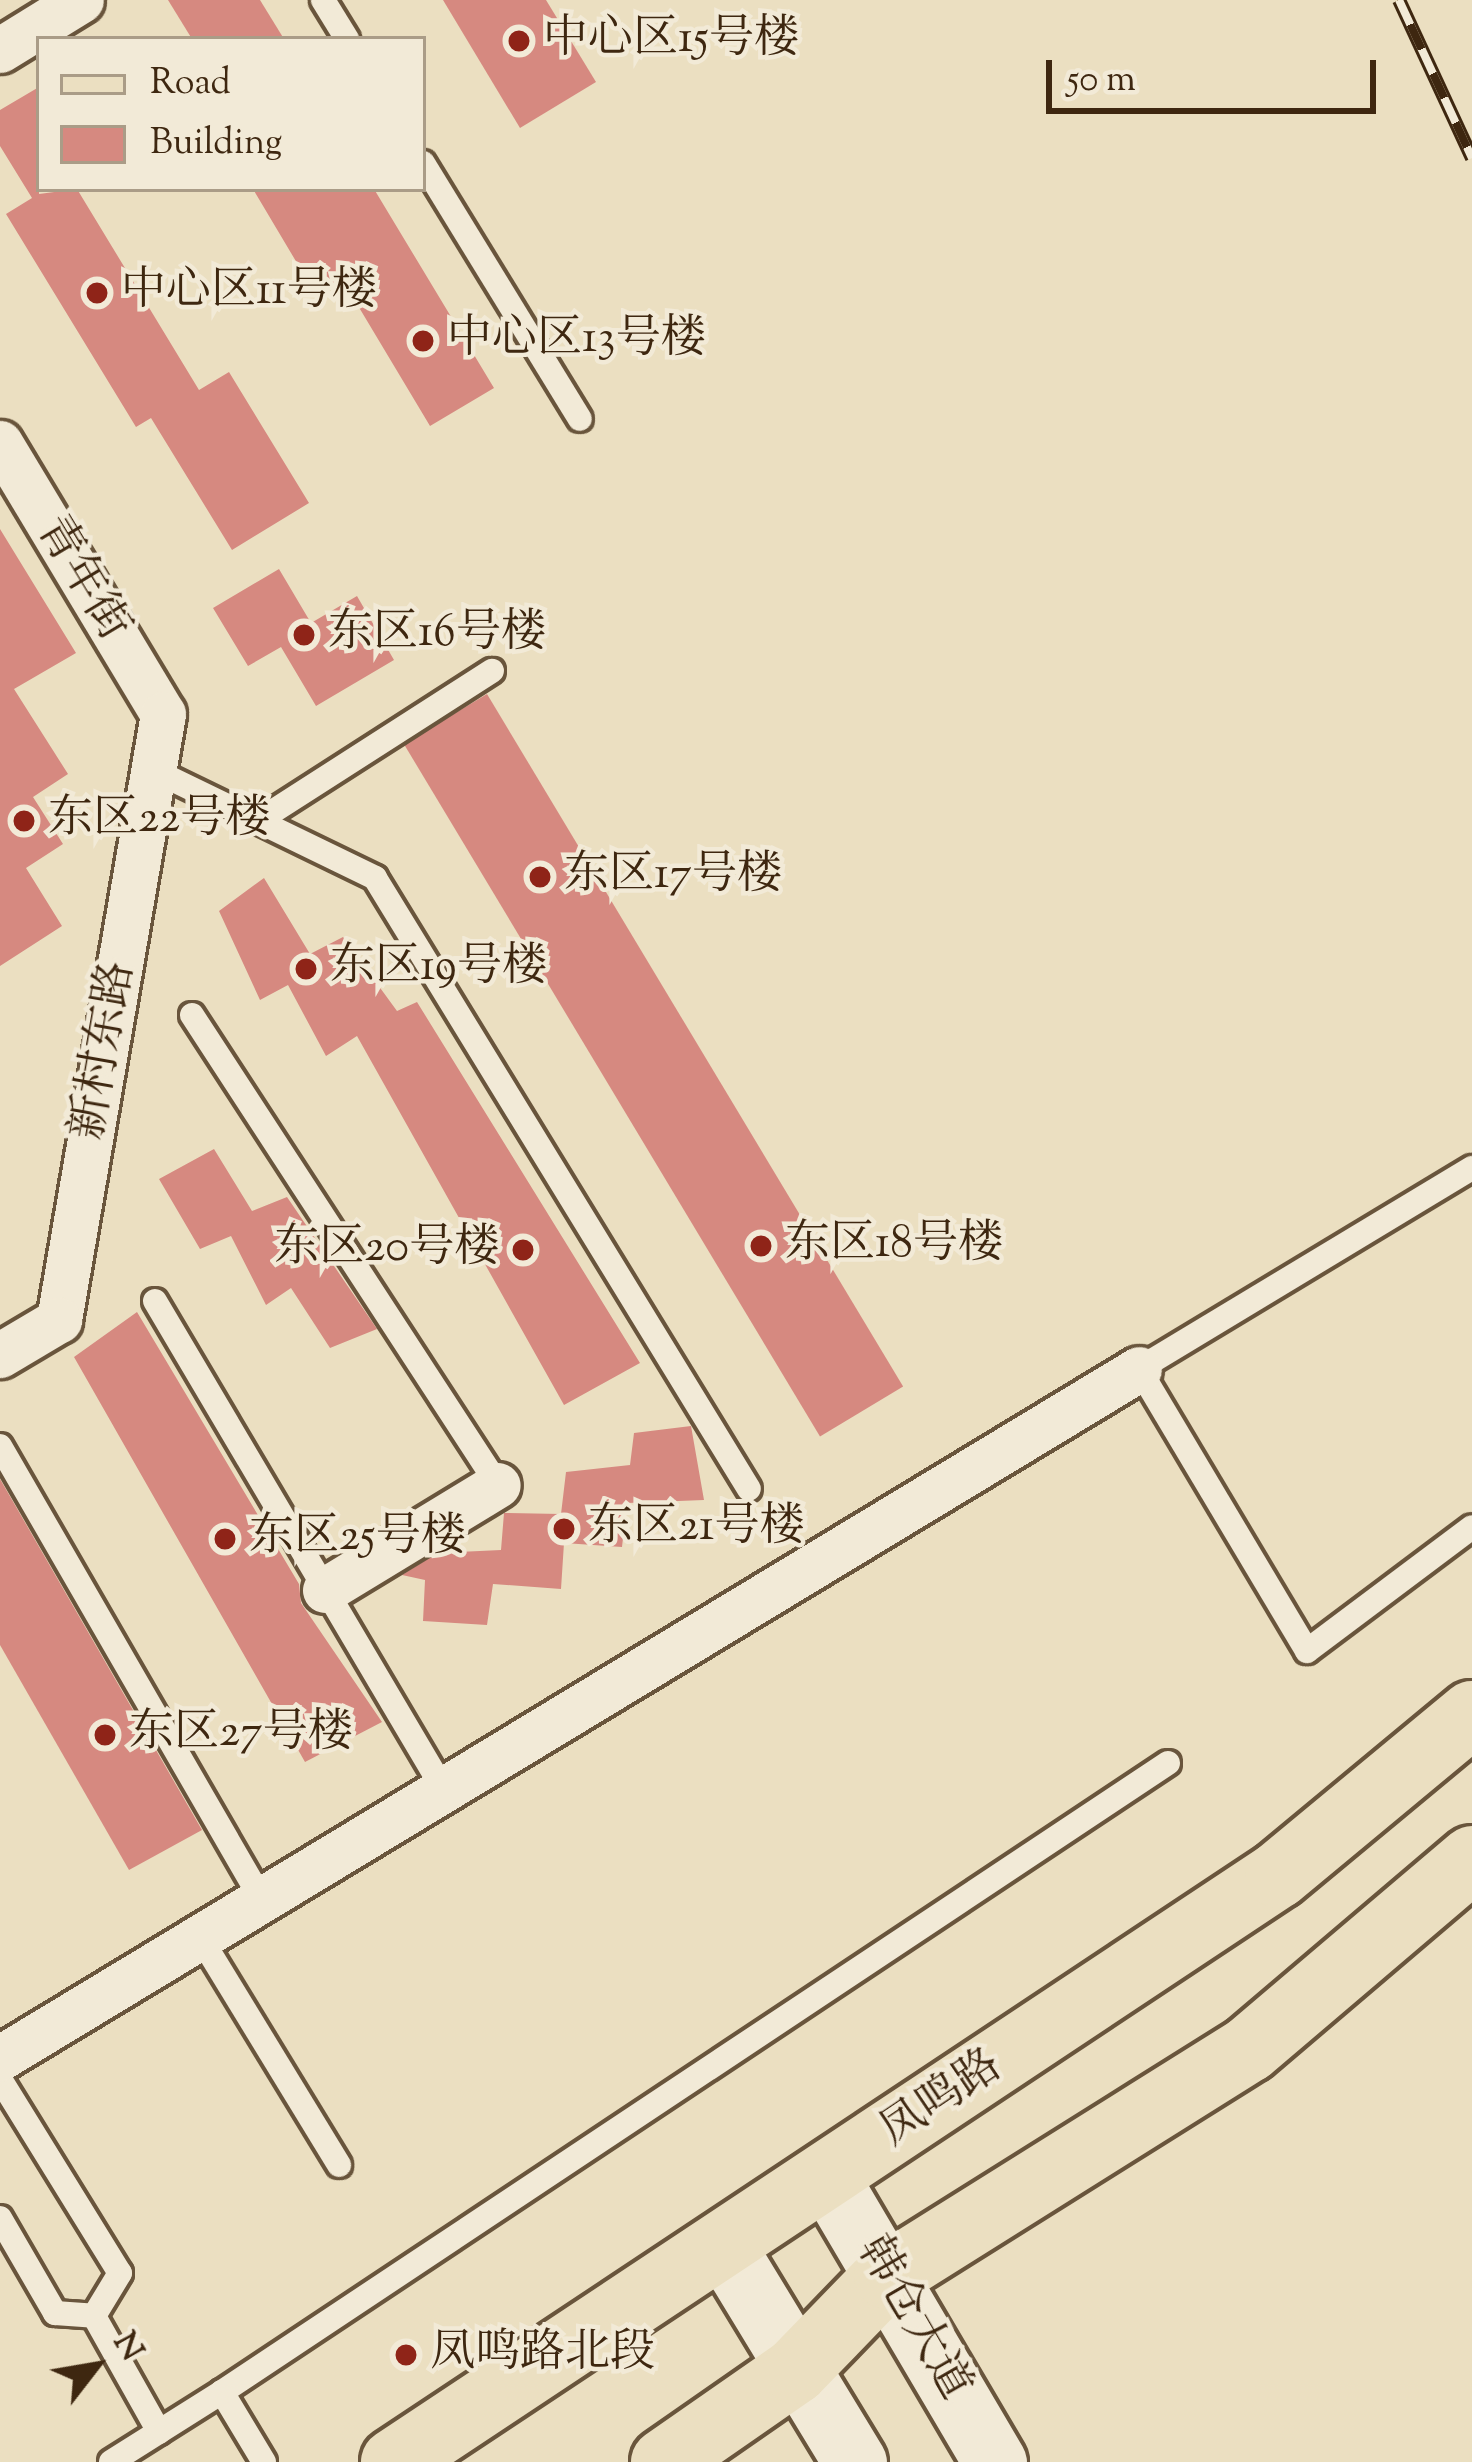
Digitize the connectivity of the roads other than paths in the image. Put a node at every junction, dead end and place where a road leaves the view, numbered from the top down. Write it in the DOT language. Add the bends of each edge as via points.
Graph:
graph roads {
  1 [pos="81,0"];
  2 [pos="323,0"];
  3 [pos="345,36"];
  4 [pos="0,50"];
  5 [pos="426,168"];
  6 [pos="580,418"];
  7 [pos="0,443"];
  8 [pos="492,671"];
  9 [pos="163,715"];
  10 [pos="153,770"];
  11 [pos="258,821"];
  12 [pos="192,1015"];
  13 [pos="1472,1168"];
  14 [pos="155,1301"];
  15 [pos="0,1355"];
  16 [pos="1139,1369"];
  17 [pos="0,1446"];
  18 [pos="498,1485"];
  19 [pos="749,1489"];
  20 [pos="1472,1527"];
  21 [pos="326,1590"];
  22 [pos="1472,1714"];
  23 [pos="1168,1762"];
  24 [pos="444,1790"];
  25 [pos="1472,1859"];
  26 [pos="262,1900"];
  27 [pos="200,1937"];
  28 [pos="0,2058"];
  29 [pos="0,2079"];
  30 [pos="339,2165"];
  31 [pos="827,2177"];
  32 [pos="0,2218"];
  33 [pos="723,2245"];
  34 [pos="887,2276"];
  35 [pos="94,2316"];
  36 [pos="796,2371"];
  37 [pos="222,2392"];
  38 [pos="159,2432"];
  39 [pos="111,2462"];
  40 [pos="264,2462"];
  41 [pos="394,2462"];
  42 [pos="664,2462"];
  43 [pos="855,2462"];
  44 [pos="995,2462"];
  1 -- 4 [label="street"];
  2 -- 3 [label="lane"];
  5 -- 6 [label="lane"];
  7 -- 9 [label="street, 青年街"];
  8 -- 11 [label="lane"];
  9 -- 10 [label="street, 新村东路"];
  10 -- 11 [label="lane"];
  10 -- 15 [label="street, 新村东路" via="59,1320"];
  11 -- 19 [label="lane" via="375,878"];
  12 -- 18 [label="lane"];
  13 -- 16 [label="lane"];
  14 -- 21 [label="lane"];
  16 -- 20 [label="lane" via="1307,1651"];
  16 -- 24 [label="street"];
  17 -- 26 [label="lane"];
  18 -- 21 [label="street"];
  21 -- 24 [label="lane"];
  22 -- 31 [label="main road, 凤鸣路" via="1278,1875"];
  23 -- 37 [label="lane"];
  24 -- 26 [label="street"];
  25 -- 34 [label="main road" via="1249,2048"];
  26 -- 27 [label="street"];
  27 -- 28 [label="street"];
  27 -- 30 [label="lane"];
  29 -- 35 [label="lane" via="119,2273"];
  31 -- 33 [label="main road, 凤鸣路"];
  31 -- 34 [label="main road, 韩仓大道"];
  32 -- 35 [label="lane" via="55,2313"];
  33 -- 36 [label="main road"];
  33 -- 41 [label="main road, 凤鸣路"];
  34 -- 36 [label="main road"];
  34 -- 44 [label="main road, 韩仓大道"];
  35 -- 38 [label="lane"];
  36 -- 42 [label="main road"];
  36 -- 43 [label="main road"];
  37 -- 38 [label="lane"];
  37 -- 40 [label="lane"];
  38 -- 39 [label="lane"];
}
